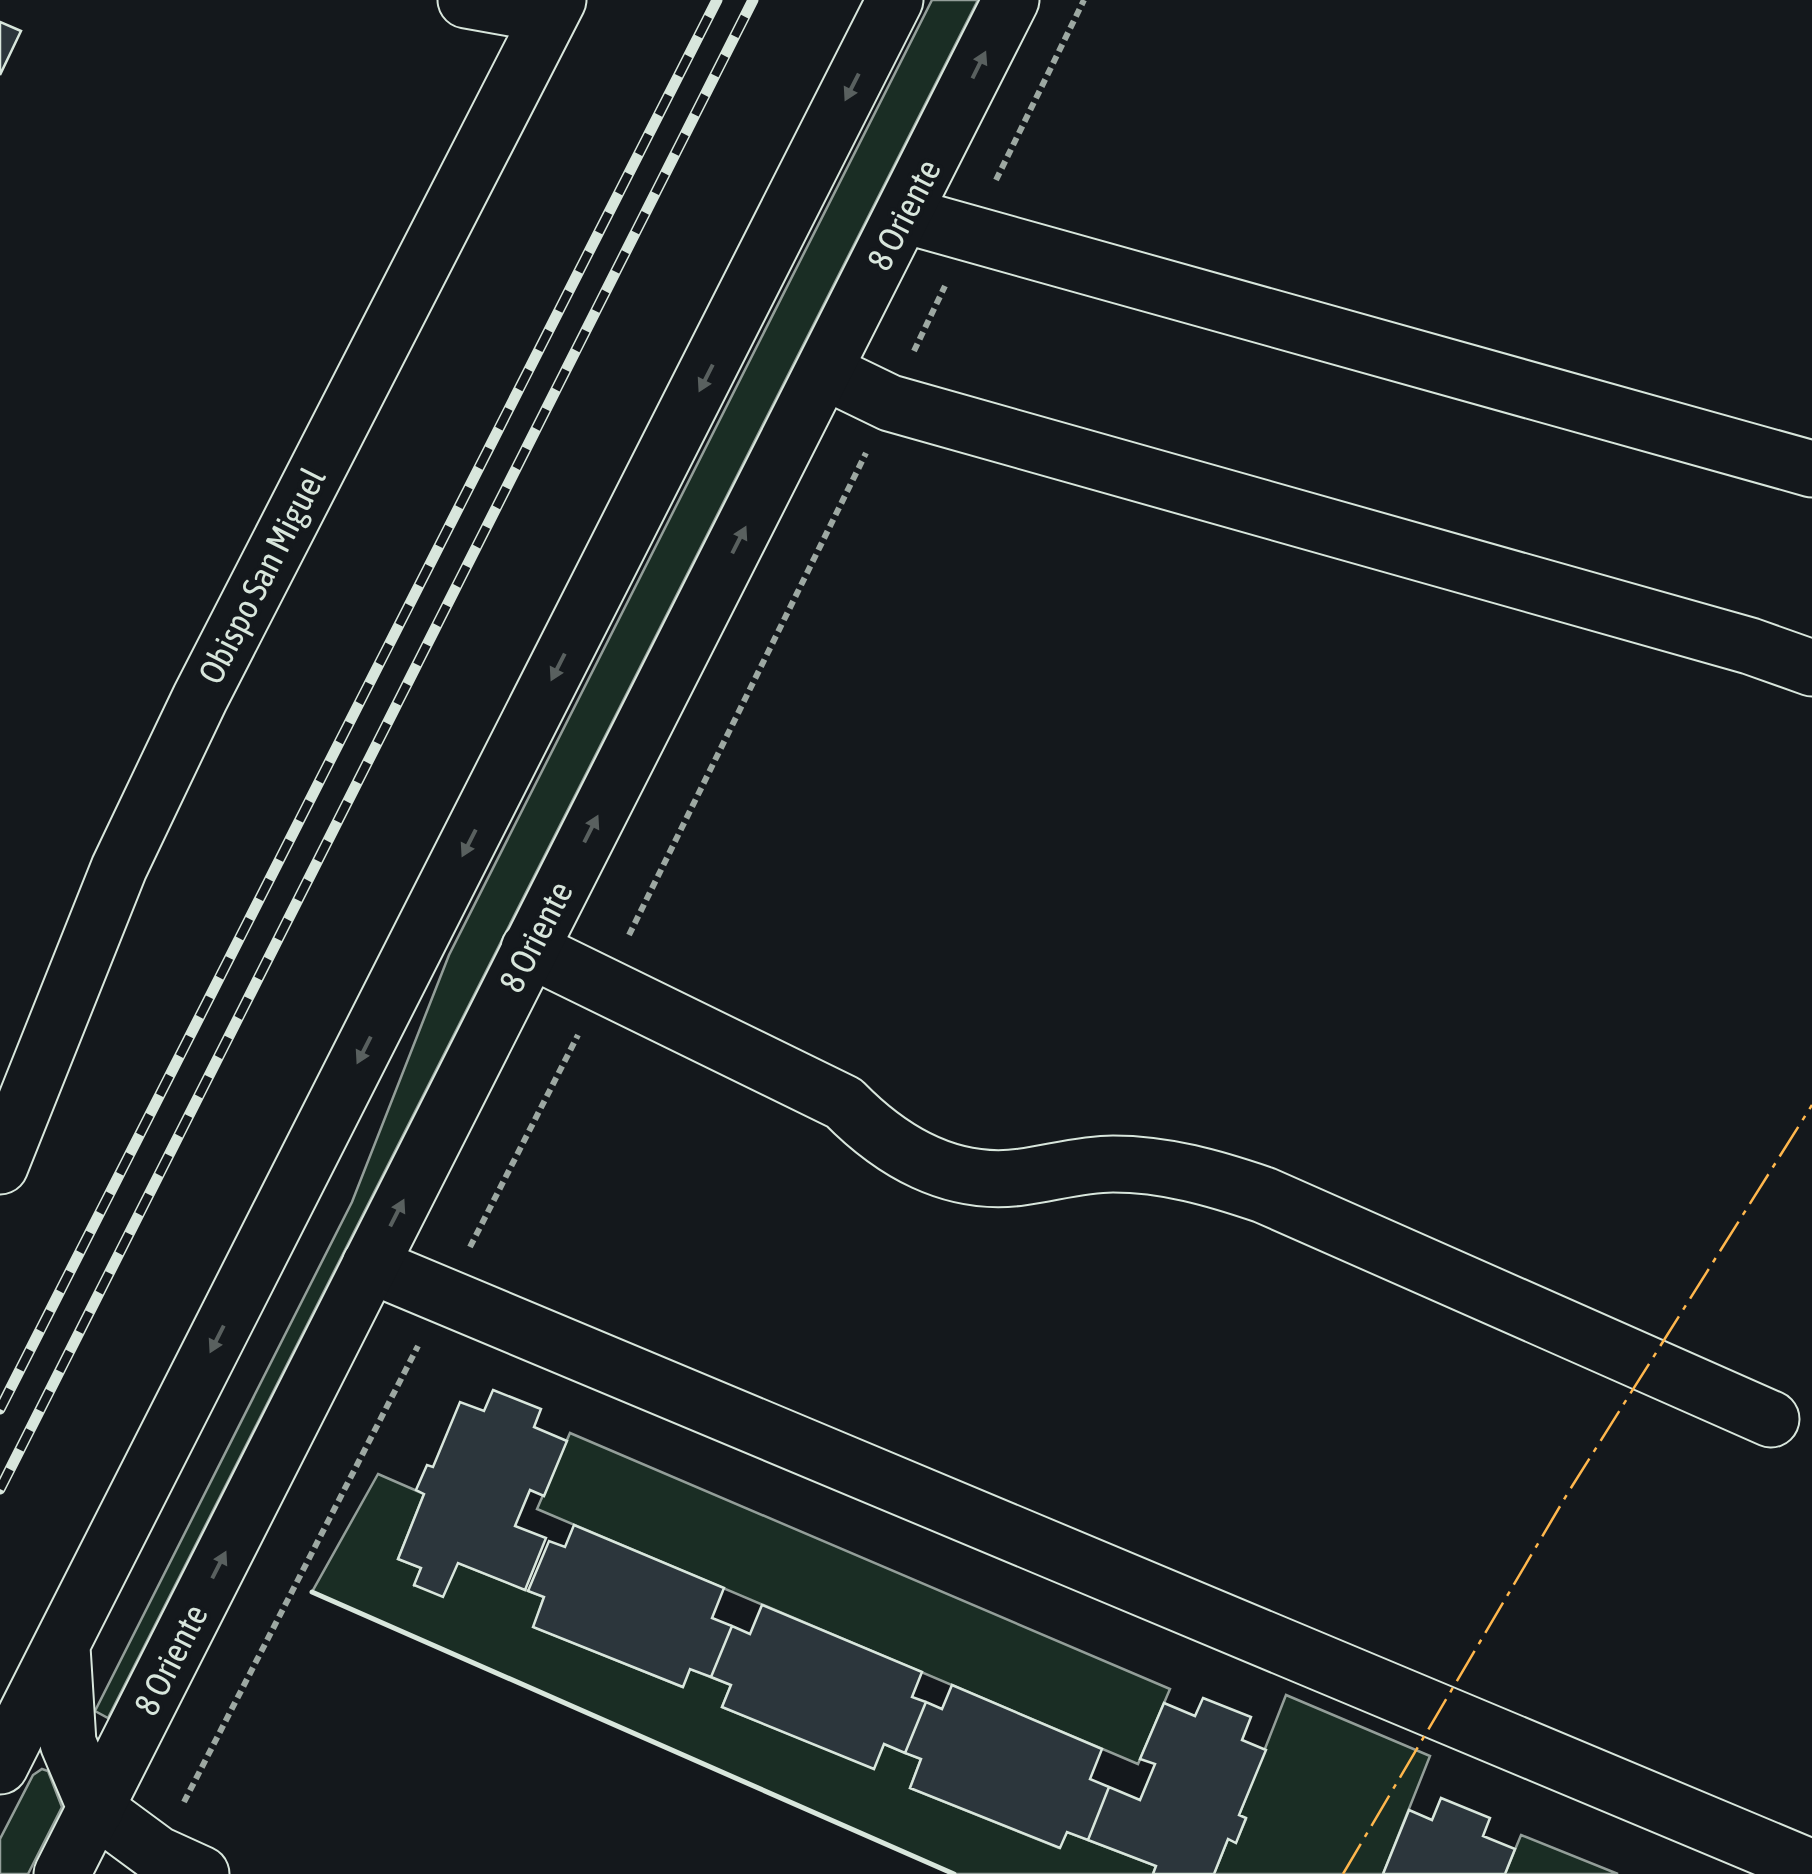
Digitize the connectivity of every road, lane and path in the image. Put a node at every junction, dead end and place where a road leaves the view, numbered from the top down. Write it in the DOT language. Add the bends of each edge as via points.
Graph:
graph roads {
  1 [pos="466,0"];
  2 [pos="895,0"];
  3 [pos="1011,0"];
  4 [pos="554,8"];
  5 [pos="904,216"];
  6 [pos="826,372"];
  7 [pos="1812,469"];
  8 [pos="1812,668"];
  9 [pos="529,949"];
  10 [pos="20,1065"];
  11 [pos="0,1166"];
  12 [pos="370,1265"];
  13 [pos="1770,1419"];
  14 [pos="62,1644"];
  15 [pos="0,1766"];
  16 [pos="96,1809"];
  17 [pos="1812,1868"];
  18 [pos="62,1874"];
  19 [pos="200,1874"];
  1 -- 4 [label="main road"];
  2 -- 14 [label="main road, one-way"];
  5 -- 3 [label="main road, 8 Oriente, one-way"];
  4 -- 10 [label="main road, Obispo San Miguel"];
  5 -- 6 [label="main road, 8 Oriente"];
  5 -- 7 [label="main road"];
  6 -- 8 [label="main road" via="890,403"];
  9 -- 6 [label="main road, 8 Oriente, one-way"];
  12 -- 9 [label="main road, 8 Oriente, one-way"];
  9 -- 13 [label="main road" via="844,1103 904,1153 940,1169 1017,1178 1112,1164 1212,1177"];
  10 -- 11 [label="main road, Obispo San Miguel"];
  16 -- 12 [label="main road, 8 Oriente, one-way"];
  12 -- 17 [label="main road"];
  14 -- 15 [label="main road"];
  14 -- 16 [label="main road" via="68,1743"];
  16 -- 18 [label="main road, 8 Oriente"];
  16 -- 19 [label="main road" via="157,1854"];
}
